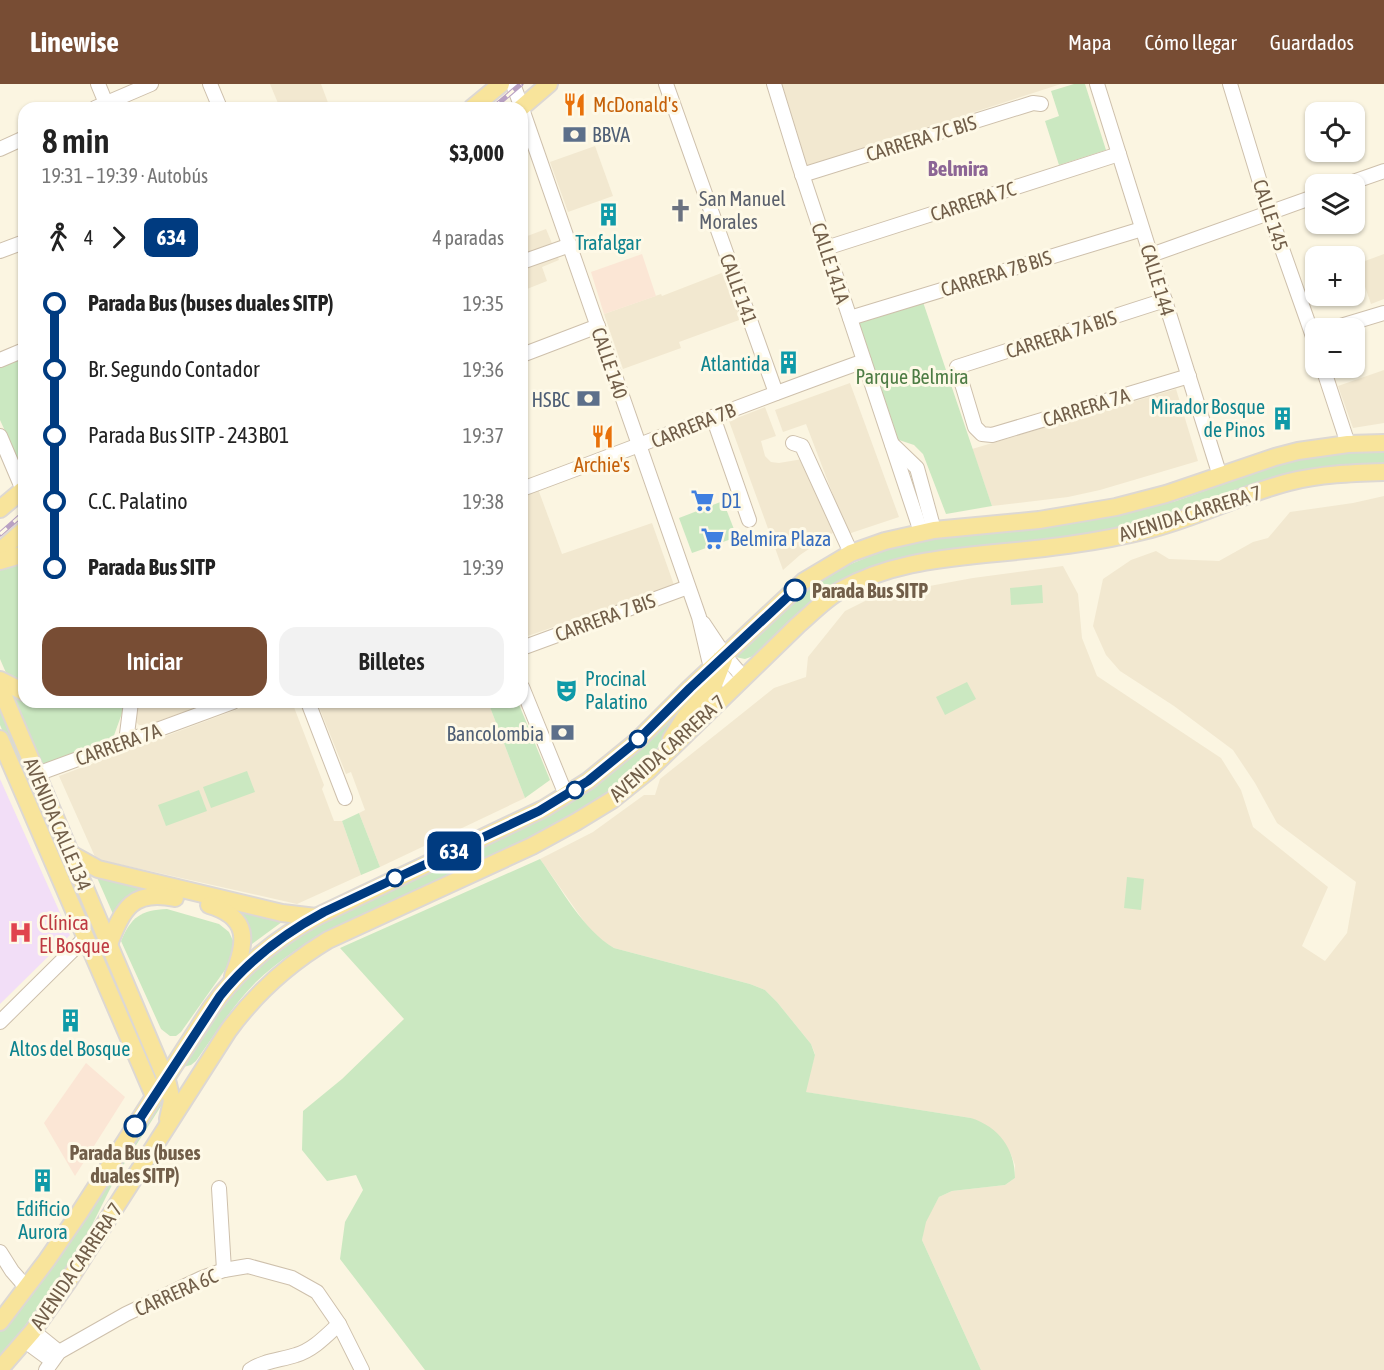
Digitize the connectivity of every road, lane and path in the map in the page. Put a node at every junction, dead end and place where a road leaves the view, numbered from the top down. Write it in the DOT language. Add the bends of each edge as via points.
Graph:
graph roads {
  1 [pos="98,84"];
  2 [pos="151,84"];
  3 [pos="210,84"];
  4 [pos="501,84"];
  5 [pos="513,84"];
  6 [pos="549,84"];
  7 [pos="666,84"];
  8 [pos="774,84"];
  9 [pos="1097,84"];
  10 [pos="1230,84"];
  11 [pos="102,102"];
  12 [pos="112,102"];
  13 [pos="218,102"];
  14 [pos="479,102"];
  15 [pos="519,102"];
  16 [pos="528,102"];
  17 [pos="1041,104"];
  18 [pos="528,128"];
  19 [pos="18,140"];
  20 [pos="0,148"];
  21 [pos="1119,154"];
  22 [pos="1384,171"];
  23 [pos="802,175"];
  24 [pos="1365,178"];
  25 [pos="1305,200"];
  26 [pos="1269,212"];
  27 [pos="1142,229"];
  28 [pos="18,244"];
  29 [pos="570,245"];
  30 [pos="826,248"];
  31 [pos="0,251"];
  32 [pos="1151,255"];
  33 [pos="528,260"];
  34 [pos="1165,300"];
  35 [pos="1384,313"];
  36 [pos="850,318"];
  37 [pos="1307,318"];
  38 [pos="1365,319"];
  39 [pos="598,326"];
  40 [pos="18,352"];
  41 [pos="528,353"];
  42 [pos="0,360"];
  43 [pos="864,361"];
  44 [pos="1189,376"];
  45 [pos="1326,378"];
  46 [pos="776,393"];
  47 [pos="713,417"];
  48 [pos="982,434"];
  49 [pos="0,436"];
  50 [pos="793,443"];
  51 [pos="1384,443"];
  52 [pos="1348,444"];
  53 [pos="639,446"];
  54 [pos="1384,472"];
  55 [pos="1220,476"];
  56 [pos="18,477"];
  57 [pos="528,487"];
  58 [pos="18,493"];
  59 [pos="0,509"];
  60 [pos="749,520"];
  61 [pos="928,531"];
  62 [pos="18,535"];
  63 [pos="0,551"];
  64 [pos="851,553"];
  65 [pos="18,556"];
  66 [pos="0,561"];
  67 [pos="688,587"];
  68 [pos="528,646"];
  69 [pos="719,666"];
  70 [pos="0,680"];
  71 [pos="738,682"];
  72 [pos="0,687"];
  73 [pos="18,689"];
  74 [pos="528,702"];
  75 [pos="130,708"];
  76 [pos="217,708"];
  77 [pos="310,708"];
  78 [pos="0,739"];
  79 [pos="126,742"];
  80 [pos="665,753"];
  81 [pos="37,774"];
  82 [pos="566,795"];
  83 [pos="345,798"];
  84 [pos="71,854"];
  85 [pos="316,916"];
  86 [pos="86,938"];
  87 [pos="109,944"];
  88 [pos="230,983"];
  89 [pos="0,1022"];
  90 [pos="205,1066"];
  91 [pos="145,1074"];
  92 [pos="165,1078"];
  93 [pos="154,1095"];
  94 [pos="166,1128"];
  95 [pos="219,1188"];
  96 [pos="0,1252"];
  97 [pos="224,1270"];
  98 [pos="26,1287"];
  99 [pos="0,1322"];
  100 [pos="339,1324"];
  101 [pos="29,1336"];
  102 [pos="52,1361"];
  103 [pos="0,1369"];
  104 [pos="250,1370"];
  105 [pos="362,1370"];
  1 -- 11 [label="street"];
  2 -- 12 [label="street"];
  3 -- 13 [label="street"];
  4 -- 14 [label="main road"];
  5 -- 15 [label="street, CALLE 140"];
  6 -- 16 [label="main road"];
  7 -- 46 [label="street, CALLE 141"];
  8 -- 23 [label="street, CALLE 141A"];
  9 -- 21 [label="street, CALLE 144"];
  10 -- 26 [label="street, CALLE 145"];
  17 -- 23 [label="street, CARRERA 7C BIS" via="1033,103"];
  18 -- 29 [label="street, CALLE 140"];
  19 -- 20 [label="street"];
  21 -- 27 [label="street, CALLE 144"];
  21 -- 30 [label="street, CARRERA 7C"];
  22 -- 24 [label="street"];
  23 -- 30 [label="street, CALLE 141A"];
  25 -- 26 [label="street"];
  26 -- 32 [label="street"];
  26 -- 37 [label="street, CALLE 145"];
  27 -- 32 [label="street, CALLE 144"];
  27 -- 36 [label="street, CARRERA 7B BIS"];
  28 -- 31 [label="street"];
  29 -- 33 [label="street"];
  29 -- 39 [label="street, CALLE 140"];
  30 -- 36 [label="street, CALLE 141A"];
  32 -- 34 [label="street, CALLE 144"];
  34 -- 44 [label="street, CALLE 144"];
  34 -- 48 [label="street, CARRERA 7A BIS" via="957,367 975,427"];
  35 -- 38 [label="street"];
  36 -- 43 [label="street, CALLE 141A"];
  39 -- 41 [label="street"];
  39 -- 53 [label="street, CALLE 140"];
  40 -- 42 [label="street"];
  43 -- 46 [label="street, CARRERA 7B"];
  43 -- 61 [label="street, CALLE 141A" via="890,442 916,468"];
  44 -- 48 [label="street, CARRERA 7A" via="992,435"];
  44 -- 55 [label="street, CALLE 144"];
  45 -- 52 [label="street"];
  46 -- 47 [label="street, CARRERA 7B"];
  47 -- 53 [label="street, CARRERA 7B"];
  47 -- 60 [label="street"];
  49 -- 56 [label="street"];
  50 -- 64 [label="street" via="802,446"];
  51 -- 52 [label="main road, AVENIDA CARRERA 7"];
  52 -- 55 [label="main road, AVENIDA CARRERA 7" via="1298,451"];
  53 -- 57 [label="street, CARRERA 7B"];
  53 -- 67 [label="street, CALLE 140"];
  54 -- 71 [label="main road, AVENIDA CARRERA 7" via="1344,473 1288,482 1184,519 1109,538 951,556 873,575 824,601"];
  55 -- 61 [label="main road, AVENIDA CARRERA 7" via="1079,515"];
  58 -- 59 [label="main road"];
  61 -- 64 [label="main road, AVENIDA CARRERA 7"];
  62 -- 63 [label="main road"];
  64 -- 69 [label="main road, AVENIDA CARRERA 7" via="804,582"];
  65 -- 66 [label="main road"];
  67 -- 68 [label="street, CARRERA 7 BIS"];
  67 -- 69 [label="street, CALLE 140"];
  69 -- 71 [label="street, CALLE 140"];
  69 -- 71 [label="street, CALLE 140"];
  69 -- 80 [label="main road" via="710,691 680,723"];
  69 -- 82 [label="main road, AVENIDA CARRERA 7" via="619,757"];
  70 -- 73 [label="main road"];
  71 -- 80 [label="main road, AVENIDA CARRERA 7"];
  72 -- 81 [label="main road, AVENIDA CALLE 134"];
  74 -- 82 [label="street"];
  75 -- 79 [label="street"];
  76 -- 79 [label="street, CARRERA 7A"];
  77 -- 83 [label="street"];
  78 -- 86 [label="main road, AVENIDA CALLE 134"];
  79 -- 81 [label="street, CARRERA 7A"];
  80 -- 90 [label="main road, AVENIDA CARRERA 7" via="627,789 560,832 308,952 243,1010"];
  81 -- 84 [label="main road, AVENIDA CALLE 134"];
  82 -- 85 [label="main road, AVENIDA CARRERA 7"];
  84 -- 85 [label="main road" via="98,869 272,911"];
  84 -- 87 [label="main road, AVENIDA CALLE 134"];
  85 -- 88 [label="main road, AVENIDA CARRERA 7" via="265,951"];
  86 -- 89 [label="street"];
  86 -- 91 [label="main road, AVENIDA CALLE 134"];
  87 -- 88 [label="main road" via="129,907 147,896 216,908 234,917 244,940"];
  87 -- 92 [label="main road, AVENIDA CALLE 134"];
  88 -- 92 [label="main road, AVENIDA CARRERA 7"];
  90 -- 92 [label="main road" via="187,1075"];
  90 -- 94 [label="main road, AVENIDA CARRERA 7"];
  91 -- 92 [label="main road"];
  91 -- 93 [label="main road, AVENIDA CALLE 134"];
  92 -- 93 [label="main road, AVENIDA CARRERA 7"];
  92 -- 94 [label="main road, AVENIDA CALLE 134" via="172,1101"];
  93 -- 98 [label="main road, AVENIDA CARRERA 7" via="80,1212"];
  94 -- 101 [label="main road, AVENIDA CARRERA 7"];
  95 -- 97 [label="street"];
  96 -- 98 [label="street"];
  97 -- 100 [label="street, CARRERA 6C" via="248,1266 292,1278 316,1292"];
  97 -- 102 [label="street, CARRERA 6C" via="126,1314"];
  98 -- 99 [label="main road, AVENIDA CARRERA 7"];
  100 -- 104 [label="street" via="312,1347"];
  100 -- 105 [label="street, CARRERA 6C"];
  101 -- 102 [label="street"];
  101 -- 103 [label="main road, AVENIDA CARRERA 7"];
}
